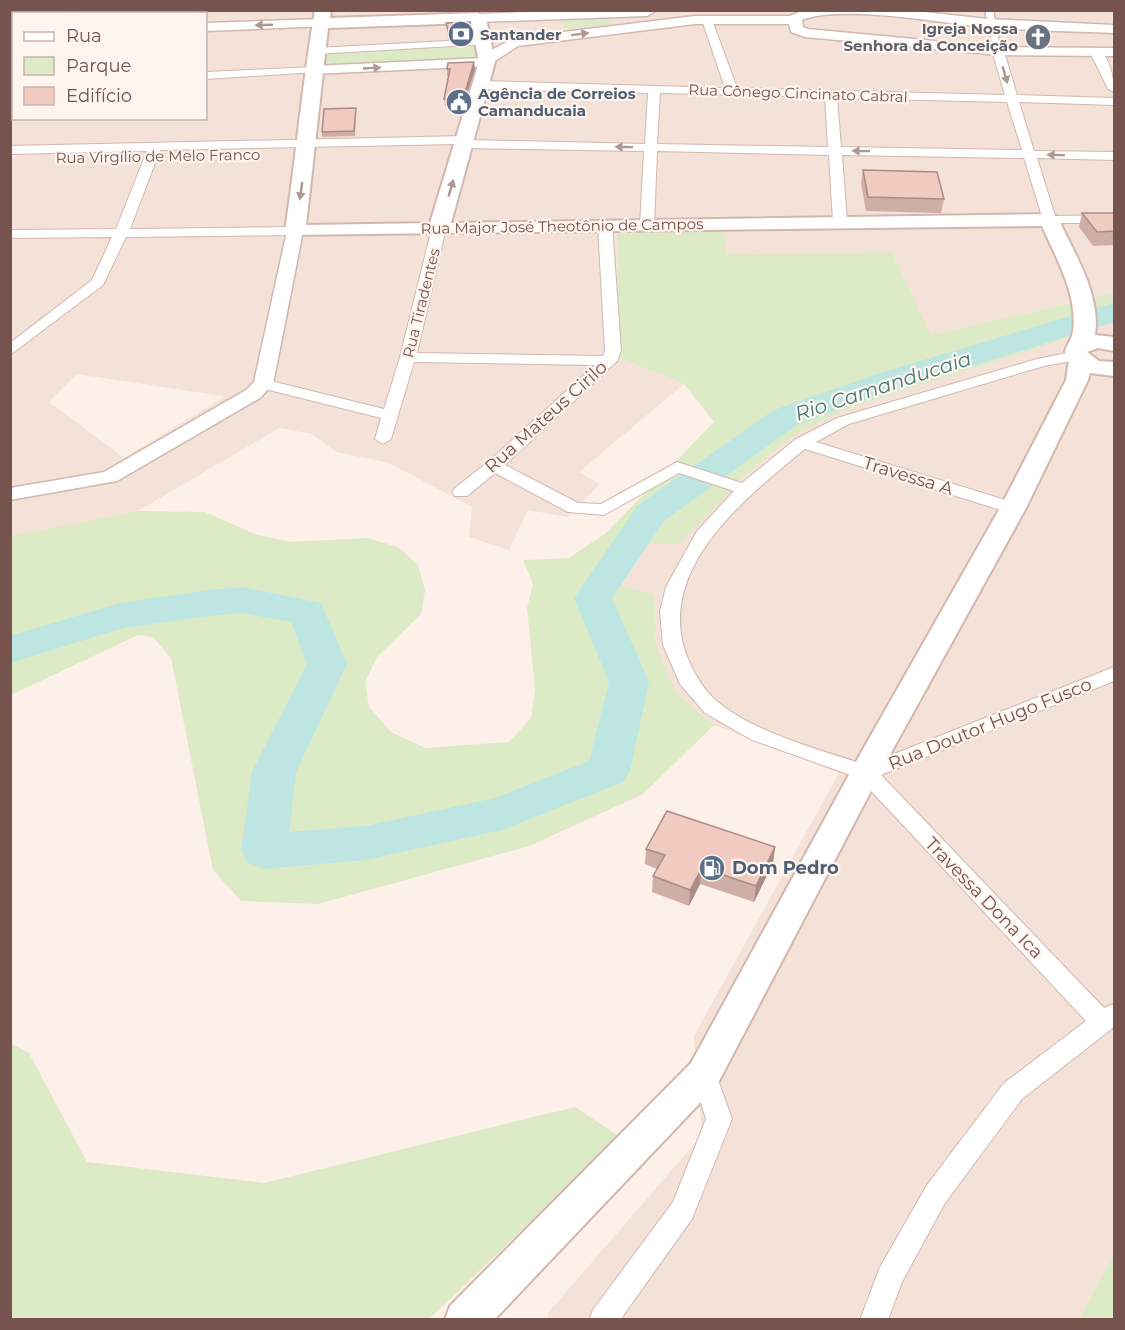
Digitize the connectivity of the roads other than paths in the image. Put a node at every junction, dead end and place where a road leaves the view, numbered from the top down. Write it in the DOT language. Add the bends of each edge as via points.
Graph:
graph roads {
  1 [pos="680,10"];
  2 [pos="620,13"];
  3 [pos="486,15"];
  4 [pos="704,15"];
  5 [pos="802,15"];
  6 [pos="323,17"];
  7 [pos="990,17"];
  8 [pos="207,27"];
  9 [pos="627,28"];
  10 [pos="1114,28"];
  11 [pos="484,42"];
  12 [pos="316,51"];
  13 [pos="998,51"];
  14 [pos="1096,52"];
  15 [pos="1114,52"];
  16 [pos="486,62"];
  17 [pos="313,70"];
  18 [pos="207,76"];
  19 [pos="482,85"];
  20 [pos="654,89"];
  21 [pos="1114,89"];
  22 [pos="732,91"];
  23 [pos="831,94"];
  24 [pos="1012,99"];
  25 [pos="1114,101"];
  26 [pos="464,144"];
  27 [pos="651,147"];
  28 [pos="306,148"];
  29 [pos="10,150"];
  30 [pos="836,150"];
  31 [pos="153,152"];
  32 [pos="1029,154"];
  33 [pos="1114,156"];
  34 [pos="10,159"];
  35 [pos="1114,219"];
  36 [pos="1049,220"];
  37 [pos="840,222"];
  38 [pos="605,225"];
  39 [pos="647,225"];
  40 [pos="439,228"];
  41 [pos="295,231"];
  42 [pos="121,233"];
  43 [pos="10,234"];
  44 [pos="1110,343"];
  45 [pos="10,351"];
  46 [pos="1080,354"];
  47 [pos="408,357"];
  48 [pos="609,361"];
  49 [pos="1111,369"];
  50 [pos="263,384"];
  51 [pos="390,415"];
  52 [pos="383,440"];
  53 [pos="802,443"];
  54 [pos="494,466"];
  55 [pos="745,489"];
  56 [pos="461,492"];
  57 [pos="10,494"];
  58 [pos="1013,508"];
  59 [pos="1114,674"];
  60 [pos="866,774"];
  61 [pos="1108,1018"];
  62 [pos="704,1074"];
  63 [pos="465,1320"];
  64 [pos="603,1320"];
  65 [pos="874,1320"];
  1 -- 2 [label="street"];
  2 -- 3 [label="street"];
  2 -- 9 [label="street" via="621,25"];
  3 -- 6 [label="main road"];
  3 -- 11 [label="main road, Rua Tiradentes"];
  4 -- 5 [label="street"];
  4 -- 9 [label="street"];
  4 -- 22 [label="street"];
  5 -- 7 [label="street" via="875,12"];
  5 -- 13 [label="street" via="796,29 806,33"];
  6 -- 8 [label="street, one-way"];
  6 -- 12 [label="main road"];
  7 -- 10 [label="street"];
  7 -- 13 [label="street"];
  16 -- 9 [label="street, one-way" via="514,42"];
  11 -- 12 [label="street"];
  11 -- 16 [label="main road, Rua Tiradentes"];
  12 -- 17 [label="main road"];
  13 -- 14 [label="street"];
  13 -- 24 [label="street, one-way"];
  14 -- 15 [label="street"];
  14 -- 21 [label="street"];
  17 -- 16 [label="street, one-way"];
  16 -- 19 [label="main road, Rua Tiradentes"];
  17 -- 18 [label="street"];
  17 -- 28 [label="main road"];
  19 -- 20 [label="street, Rua Cônego Cincinato Cabral"];
  19 -- 26 [label="main road, Rua Tiradentes"];
  20 -- 22 [label="street, Rua Cônego Cincinato Cabral"];
  20 -- 27 [label="street"];
  22 -- 23 [label="street, Rua Cônego Cincinato Cabral"];
  23 -- 24 [label="street, Rua Cônego Cincinato Cabral"];
  23 -- 30 [label="street"];
  24 -- 25 [label="street, Rua Cônego Cincinato Cabral"];
  24 -- 32 [label="street"];
  27 -- 26 [label="street, Rua Virgílio de Melo Franco, one-way"];
  26 -- 28 [label="street, Rua Virgílio de Melo Franco"];
  40 -- 26 [label="main road, Rua Tiradentes, one-way"];
  27 -- 30 [label="street, Rua Virgílio de Melo Franco"];
  27 -- 39 [label="street"];
  28 -- 31 [label="street, Rua Virgílio de Melo Franco"];
  28 -- 41 [label="main road, one-way"];
  29 -- 31 [label="street, Rua Virgílio de Melo Franco"];
  32 -- 30 [label="street, Rua Virgílio de Melo Franco, one-way"];
  30 -- 37 [label="street"];
  31 -- 34 [label="street, Rua Virgílio de Melo Franco"];
  31 -- 42 [label="street"];
  33 -- 32 [label="street, Rua Virgílio de Melo Franco, one-way"];
  32 -- 36 [label="street"];
  35 -- 36 [label="street, Rua Major José Theotônio de Campos"];
  36 -- 37 [label="main road, Rua Major José Theotônio de Campos"];
  36 -- 46 [label="main road" via="1081,296"];
  37 -- 39 [label="main road, Rua Major José Theotônio de Campos"];
  38 -- 39 [label="main road, Rua Major José Theotônio de Campos"];
  38 -- 40 [label="main road, Rua Major José Theotônio de Campos"];
  38 -- 48 [label="street, Rua Mateus Cirilo" via="613,351"];
  40 -- 41 [label="main road, Rua Major José Theotônio de Campos"];
  40 -- 47 [label="street, Rua Tiradentes"];
  41 -- 42 [label="street, Rua Major José Theotônio de Campos"];
  41 -- 50 [label="street"];
  42 -- 43 [label="street, Rua Major José Theotônio de Campos"];
  42 -- 45 [label="street" via="98,282"];
  44 -- 46 [label="main road"];
  46 -- 49 [label="main road"];
  46 -- 53 [label="street" via="843,421"];
  46 -- 58 [label="main road"];
  47 -- 48 [label="street"];
  47 -- 51 [label="street, Rua Tiradentes"];
  48 -- 54 [label="street, Rua Mateus Cirilo"];
  50 -- 51 [label="street"];
  50 -- 57 [label="street" via="253,394 110,477"];
  51 -- 52 [label="street, Rua Tiradentes"];
  53 -- 55 [label="street"];
  53 -- 58 [label="street, Travessa A"];
  54 -- 55 [label="street" via="574,508 604,510 677,467"];
  54 -- 56 [label="street, Rua Mateus Cirilo"];
  55 -- 60 [label="street" via="703,535 675,587 669,610 673,645 687,679 712,708 759,735"];
  58 -- 60 [label="main road"];
  59 -- 60 [label="street, Rua Doutor Hugo Fusco"];
  60 -- 61 [label="street, Travessa Dona Ica"];
  60 -- 62 [label="main road"];
  61 -- 65 [label="street" via="1013,1091 936,1194 890,1276"];
  62 -- 63 [label="main road"];
  62 -- 64 [label="street" via="719,1119 683,1210"];
}
